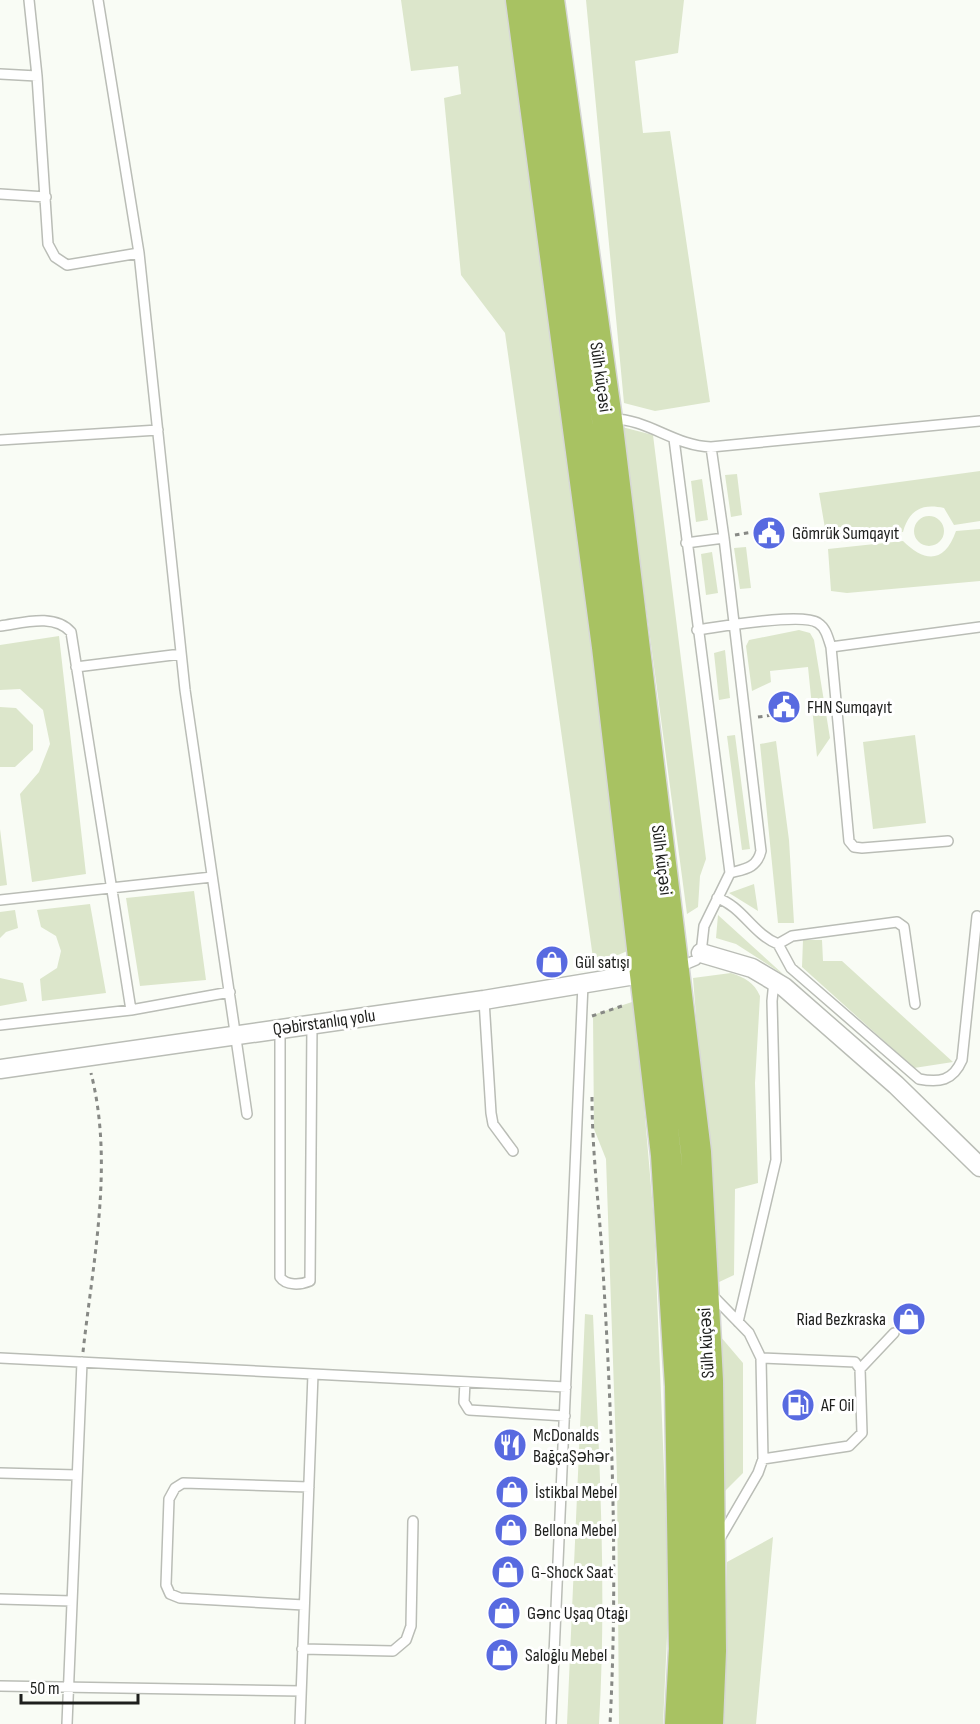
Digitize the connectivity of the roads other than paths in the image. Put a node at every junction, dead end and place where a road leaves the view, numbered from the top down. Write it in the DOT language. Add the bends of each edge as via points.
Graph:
graph roads {
  1 [pos="29,0"];
  2 [pos="98,0"];
  3 [pos="521,0"];
  4 [pos="549,0"];
  5 [pos="0,74"];
  6 [pos="37,76"];
  7 [pos="0,194"];
  8 [pos="46,196"];
  9 [pos="139,253"];
  10 [pos="607,419"];
  11 [pos="980,421"];
  12 [pos="158,430"];
  13 [pos="674,439"];
  14 [pos="0,440"];
  15 [pos="711,447"];
  16 [pos="724,538"];
  17 [pos="686,543"];
  18 [pos="0,626"];
  19 [pos="734,626"];
  20 [pos="980,627"];
  21 [pos="697,630"];
  22 [pos="831,647"];
  23 [pos="182,654"];
  24 [pos="76,667"];
  25 [pos="948,841"];
  26 [pos="730,873"];
  27 [pos="212,877"];
  28 [pos="110,887"];
  29 [pos="717,898"];
  30 [pos="0,900"];
  31 [pos="977,916"];
  32 [pos="778,944"];
  33 [pos="701,953"];
  34 [pos="661,971"];
  35 [pos="775,980"];
  36 [pos="583,984"];
  37 [pos="230,992"];
  38 [pos="484,1000"];
  39 [pos="915,1004"];
  40 [pos="131,1010"];
  41 [pos="312,1024"];
  42 [pos="0,1025"];
  43 [pos="280,1028"];
  44 [pos="236,1035"];
  45 [pos="0,1069"];
  46 [pos="248,1114"];
  47 [pos="513,1151"];
  48 [pos="980,1167"];
  49 [pos="703,1285"];
  50 [pos="738,1322"];
  51 [pos="894,1333"];
  52 [pos="0,1358"];
  53 [pos="761,1358"];
  54 [pos="82,1362"];
  55 [pos="860,1369"];
  56 [pos="313,1374"];
  57 [pos="465,1382"];
  58 [pos="566,1387"];
  59 [pos="565,1416"];
  60 [pos="763,1459"];
  61 [pos="0,1473"];
  62 [pos="77,1475"];
  63 [pos="309,1487"];
  64 [pos="413,1521"];
  65 [pos="710,1556"];
  66 [pos="0,1599"];
  67 [pos="72,1601"];
  68 [pos="304,1605"];
  69 [pos="302,1648"];
  70 [pos="0,1686"];
  71 [pos="68,1689"];
  72 [pos="301,1691"];
  73 [pos="66,1724"];
  74 [pos="300,1724"];
  75 [pos="552,1724"];
  76 [pos="680,1724"];
  77 [pos="708,1724"];
  1 -- 6 [label="lane"];
  2 -- 9 [label="lane"];
  3 -- 34 [label="highway, Sülh küçəsi"];
  4 -- 10 [label="highway, Sülh küçəsi"];
  5 -- 6 [label="lane"];
  6 -- 8 [label="lane"];
  7 -- 8 [label="lane"];
  8 -- 9 [label="lane" via="48,244 55,257 67,265"];
  9 -- 12 [label="lane"];
  10 -- 13 [label="lane" via="634,421"];
  10 -- 34 [label="highway, Sülh küçəsi"];
  11 -- 15 [label="lane"];
  12 -- 14 [label="lane"];
  12 -- 23 [label="lane"];
  13 -- 15 [label="lane"];
  13 -- 17 [label="lane"];
  15 -- 16 [label="lane"];
  16 -- 17 [label="lane"];
  16 -- 19 [label="lane"];
  17 -- 21 [label="lane"];
  18 -- 24 [label="lane" via="52,620 63,623 71,632"];
  19 -- 21 [label="lane"];
  19 -- 22 [label="lane" via="807,618 825,630"];
  19 -- 26 [label="lane" via="761,851 752,867"];
  20 -- 22 [label="lane"];
  21 -- 26 [label="lane"];
  22 -- 25 [label="lane" via="849,841 862,848"];
  23 -- 24 [label="lane"];
  23 -- 27 [label="lane"];
  24 -- 28 [label="lane"];
  26 -- 29 [label="lane"];
  27 -- 28 [label="lane"];
  27 -- 37 [label="lane"];
  28 -- 30 [label="lane"];
  28 -- 40 [label="lane"];
  29 -- 32 [label="lane"];
  29 -- 33 [label="lane" via="704,926"];
  31 -- 32 [label="lane" via="962,1060 946,1080 934,1082 919,1079 791,968"];
  32 -- 39 [label="lane" via="802,934 897,922 904,927"];
  33 -- 34 [label="lane" via="688,964"];
  33 -- 35 [label="street" via="736,962"];
  34 -- 36 [label="street, Qəbirstanlıq yolu"];
  34 -- 49 [label="highway, Sülh küçəsi" via="696,1152"];
  34 -- 76 [label="highway, Sülh küçəsi" via="683,1556"];
  35 -- 48 [label="street" via="896,1085"];
  35 -- 50 [label="lane" via="772,1001 776,1160"];
  36 -- 38 [label="street, Qəbirstanlıq yolu"];
  36 -- 58 [label="lane"];
  37 -- 40 [label="lane"];
  37 -- 44 [label="lane"];
  38 -- 41 [label="street, Qəbirstanlıq yolu"];
  38 -- 47 [label="lane" via="490,1113 493,1124"];
  40 -- 42 [label="lane"];
  41 -- 43 [label="street, Qəbirstanlıq yolu"];
  41 -- 43 [label="lane" via="310,1281 304,1283 286,1282 280,1277"];
  43 -- 44 [label="street, Qəbirstanlıq yolu"];
  44 -- 45 [label="street, Qəbirstanlıq yolu"];
  44 -- 46 [label="lane"];
  49 -- 50 [label="lane"];
  49 -- 65 [label="highway, Sülh küçəsi"];
  50 -- 53 [label="lane" via="749,1333"];
  51 -- 55 [label="lane"];
  52 -- 54 [label="lane"];
  53 -- 55 [label="lane" via="846,1359"];
  53 -- 60 [label="lane"];
  54 -- 56 [label="lane"];
  54 -- 62 [label="lane"];
  55 -- 60 [label="lane" via="862,1433 856,1441 849,1446"];
  56 -- 57 [label="lane"];
  56 -- 63 [label="lane"];
  57 -- 58 [label="lane"];
  57 -- 59 [label="lane" via="464,1402 469,1410"];
  58 -- 59 [label="lane"];
  59 -- 75 [label="lane"];
  60 -- 65 [label="lane" via="759,1473"];
  61 -- 62 [label="lane"];
  62 -- 67 [label="lane"];
  63 -- 68 [label="lane"];
  63 -- 68 [label="lane" via="183,1483 169,1499 166,1585 170,1594 180,1598"];
  64 -- 69 [label="lane" via="411,1626 406,1641 393,1651"];
  65 -- 77 [label="highway, Sülh küçəsi"];
  66 -- 67 [label="lane"];
  67 -- 71 [label="lane"];
  68 -- 69 [label="lane"];
  69 -- 72 [label="lane"];
  70 -- 71 [label="lane"];
  71 -- 72 [label="lane"];
  71 -- 73 [label="lane"];
  72 -- 74 [label="lane"];
}
